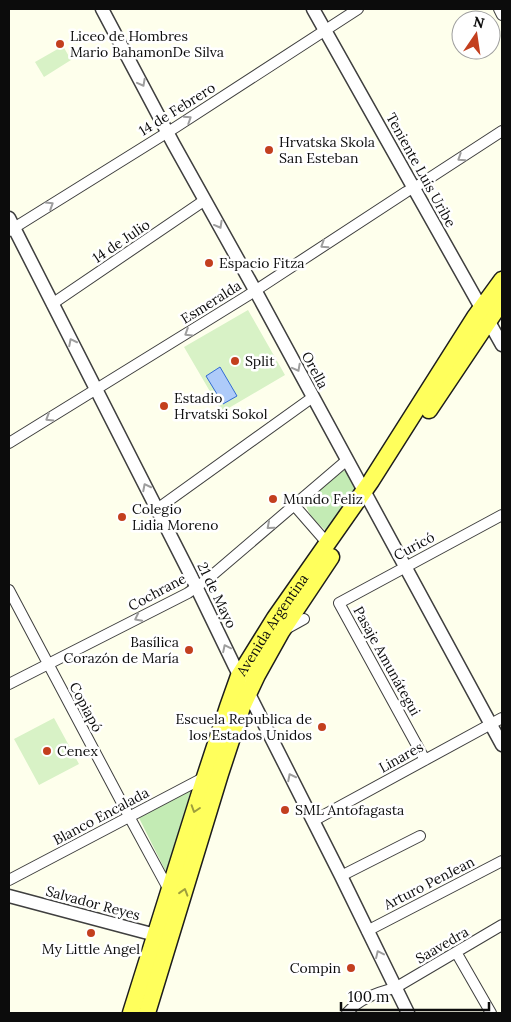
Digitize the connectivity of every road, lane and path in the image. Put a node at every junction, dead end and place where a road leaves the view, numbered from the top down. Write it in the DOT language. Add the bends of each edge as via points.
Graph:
graph roads {
  1 [pos="102,9"];
  2 [pos="313,9"];
  3 [pos="358,9"];
  4 [pos="499,9"];
  5 [pos="502,16"];
  6 [pos="325,30"];
  7 [pos="502,131"];
  8 [pos="168,132"];
  9 [pos="414,188"];
  10 [pos="205,200"];
  11 [pos="10,226"];
  12 [pos="502,280"];
  13 [pos="256,290"];
  14 [pos="502,301"];
  15 [pos="52,304"];
  16 [pos="485,315"];
  17 [pos="502,343"];
  18 [pos="96,390"];
  19 [pos="313,398"];
  20 [pos="9,443"];
  21 [pos="347,460"];
  22 [pos="367,496"];
  23 [pos="294,505"];
  24 [pos="157,509"];
  25 [pos="502,515"];
  26 [pos="328,544"];
  27 [pos="405,566"];
  28 [pos="196,586"];
  29 [pos="9,590"];
  30 [pos="339,603"];
  31 [pos="304,619"];
  32 [pos="281,632"];
  33 [pos="48,664"];
  34 [pos="239,676"];
  35 [pos="9,684"];
  36 [pos="248,692"];
  37 [pos="497,721"];
  38 [pos="502,745"];
  39 [pos="425,760"];
  40 [pos="205,777"];
  41 [pos="129,817"];
  42 [pos="313,821"];
  43 [pos="420,836"];
  44 [pos="502,860"];
  45 [pos="341,876"];
  46 [pos="9,880"];
  47 [pos="169,890"];
  48 [pos="9,896"];
  49 [pos="502,925"];
  50 [pos="367,931"];
  51 [pos="163,937"];
  52 [pos="456,952"];
  53 [pos="395,988"];
  54 [pos="130,1013"];
  55 [pos="147,1013"];
  56 [pos="347,1013"];
  57 [pos="408,1013"];
  58 [pos="491,1013"];
  1 -- 8 [label="street, Orella, one-way"];
  2 -- 6 [label="street, Teniente Luis Uribe"];
  3 -- 6 [label="street, 14 de Febrero"];
  4 -- 5 [label="street"];
  8 -- 6 [label="street, 14 de Febrero, one-way"];
  6 -- 9 [label="street, Teniente Luis Uribe"];
  7 -- 9 [label="street, Esmeralda, one-way"];
  8 -- 10 [label="street, Orella"];
  11 -- 8 [label="street, 14 de Febrero, one-way"];
  9 -- 13 [label="street, Esmeralda, one-way"];
  9 -- 16 [label="street, Teniente Luis Uribe"];
  10 -- 13 [label="street, Orella, one-way"];
  10 -- 15 [label="street, 14 de Julio"];
  11 -- 15 [label="street, 21 de Mayo"];
  12 -- 16 [label="main road, Avenida Argentina"];
  13 -- 18 [label="street, Esmeralda, one-way"];
  13 -- 19 [label="street, Orella, one-way"];
  14 -- 16 [label="main road, Avenida Argentina"];
  18 -- 15 [label="street, 21 de Mayo, one-way"];
  16 -- 17 [label="street, Teniente Luis Uribe"];
  16 -- 22 [label="main road, Avenida Argentina" via="376,492"];
  18 -- 20 [label="street, Esmeralda, one-way"];
  24 -- 18 [label="street, 21 de Mayo, one-way"];
  19 -- 21 [label="street, Orella"];
  19 -- 24 [label="street"];
  21 -- 22 [label="street, Orella"];
  21 -- 23 [label="street, Cochrane"];
  22 -- 26 [label="main road, Avenida Argentina"];
  22 -- 27 [label="street, Orella"];
  22 -- 32 [label="main road, Avenida Argentina"];
  23 -- 26 [label="street"];
  23 -- 28 [label="street, Cochrane, one-way"];
  24 -- 28 [label="street, 21 de Mayo"];
  25 -- 27 [label="street, Curicó"];
  26 -- 34 [label="main road, Avenida Argentina" via="275,618"];
  27 -- 30 [label="street, Curicó"];
  27 -- 37 [label="street, Orella"];
  28 -- 33 [label="street, Cochrane, one-way"];
  34 -- 28 [label="street, 21 de Mayo, one-way"];
  29 -- 33 [label="street, Copiapó"];
  30 -- 39 [label="street, Pasaje Amunátegui"];
  31 -- 32 [label="street"];
  32 -- 36 [label="main road, Avenida Argentina"];
  33 -- 35 [label="street, Cochrane"];
  33 -- 41 [label="street, Copiapó"];
  34 -- 36 [label="street, 21 de Mayo"];
  34 -- 40 [label="main road, Avenida Argentina"];
  42 -- 36 [label="street, 21 de Mayo, one-way"];
  51 -- 36 [label="main road, Avenida Argentina, one-way"];
  37 -- 38 [label="street, Orella"];
  37 -- 39 [label="street, Linares"];
  39 -- 42 [label="street, Linares"];
  40 -- 41 [label="street, Blanco Encalada"];
  40 -- 47 [label="main road, Avenida Argentina, one-way"];
  41 -- 46 [label="street, Blanco Encalada"];
  41 -- 47 [label="street, Copiapó"];
  42 -- 45 [label="street, 21 de Mayo"];
  43 -- 45 [label="street"];
  44 -- 50 [label="street, Arturo PenJean"];
  45 -- 50 [label="street, 21 de Mayo"];
  47 -- 51 [label="main road, Avenida Argentina"];
  48 -- 51 [label="street, Salvador Reyes"];
  49 -- 52 [label="street, Saavedra"];
  53 -- 50 [label="street, 21 de Mayo, one-way"];
  51 -- 54 [label="main road, Avenida Argentina"];
  51 -- 55 [label="main road, Avenida Argentina"];
  52 -- 53 [label="street, Saavedra"];
  52 -- 58 [label="street"];
  53 -- 56 [label="street, Saavedra" via="356,1004"];
  53 -- 57 [label="street, 21 de Mayo"];
}
